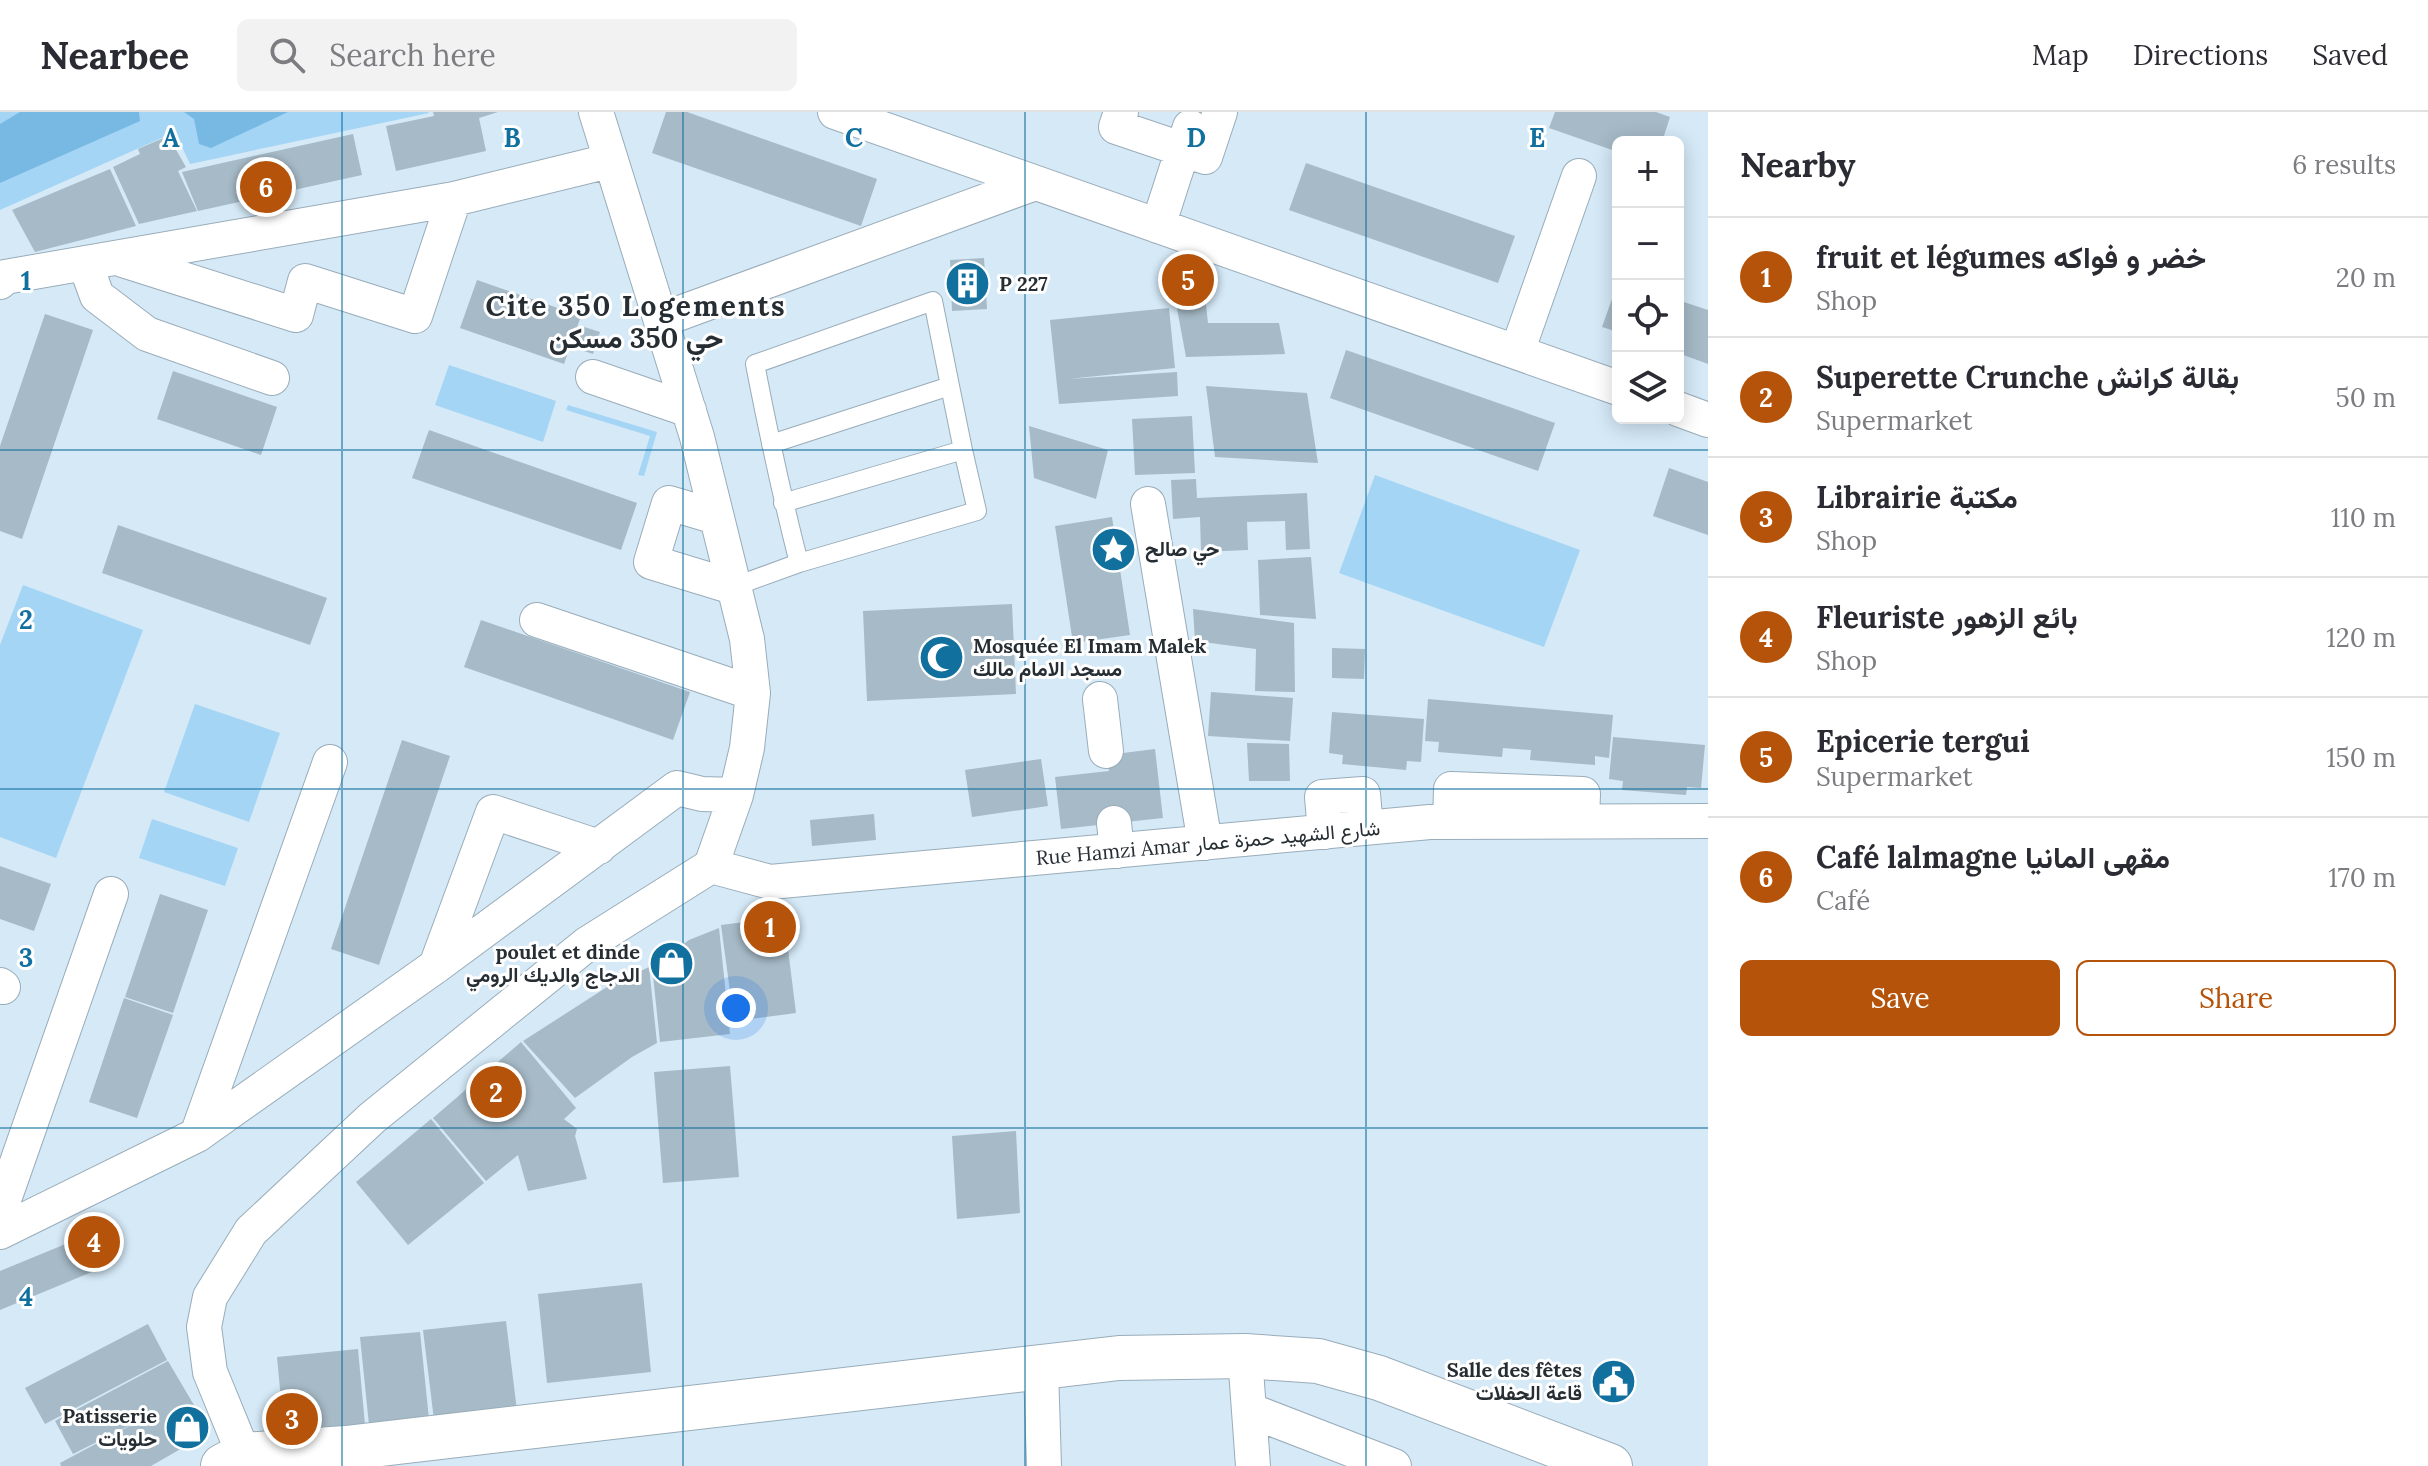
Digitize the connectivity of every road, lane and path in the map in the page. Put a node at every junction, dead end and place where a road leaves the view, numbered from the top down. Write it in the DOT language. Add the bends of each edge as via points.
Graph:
graph roads {
  1 [pos="596,112"];
  2 [pos="835,112"];
  3 [pos="1121,112"];
  4 [pos="1195,112"];
  5 [pos="1220,112"];
  6 [pos="1183,149"];
  7 [pos="609,161"];
  8 [pos="1579,176"];
  9 [pos="1035,183"];
  10 [pos="454,199"];
  11 [pos="1158,226"];
  12 [pos="100,260"];
  13 [pos="0,282"];
  14 [pos="661,320"];
  15 [pos="1517,352"];
  16 [pos="593,377"];
  17 [pos="272,378"];
  18 [pos="950,386"];
  19 [pos="1612,386"];
  20 [pos="689,410"];
  21 [pos="1684,411"];
  22 [pos="1708,420"];
  23 [pos="771,444"];
  24 [pos="963,450"];
  25 [pos="783,503"];
  26 [pos="1148,504"];
  27 [pos="716,517"];
  28 [pos="799,563"];
  29 [pos="733,587"];
  30 [pos="537,620"];
  31 [pos="753,693"];
  32 [pos="1100,699"];
  33 [pos="1106,751"];
  34 [pos="330,762"];
  35 [pos="736,795"];
  36 [pos="1708,821"];
  37 [pos="1205,843"];
  38 [pos="599,847"];
  39 [pos="711,866"];
  40 [pos="111,894"];
  41 [pos="436,966"];
  42 [pos="197,1135"];
  43 [pos="0,1211"];
  44 [pos="0,1232"];
  45 [pos="1245,1356"];
  46 [pos="1041,1368"];
  47 [pos="1249,1410"];
  48 [pos="255,1460"];
  49 [pos="1044,1466"];
  50 [pos="1253,1466"];
  51 [pos="1394,1466"];
  52 [pos="1610,1466"];
  1 -- 7 [label="street"];
  2 -- 9 [label="street"];
  3 -- 6 [label="street" via="1116,127"];
  4 -- 6 [label="street"];
  5 -- 6 [label="street" via="1205,157"];
  6 -- 11 [label="street"];
  7 -- 10 [label="street"];
  7 -- 14 [label="street"];
  8 -- 15 [label="street"];
  9 -- 11 [label="street"];
  9 -- 14 [label="street"];
  10 -- 12 [label="street"];
  10 -- 12 [label="street" via="415,316 305,281 296,315"];
  11 -- 15 [label="street"];
  12 -- 13 [label="street"];
  12 -- 17 [label="street" via="97,296 147,334"];
  14 -- 20 [label="street"];
  15 -- 19 [label="street"];
  16 -- 20 [label="street"];
  18 -- 23 [label="lane"];
  18 -- 23 [label="lane" via="933,301 755,364"];
  18 -- 24 [label="lane"];
  20 -- 27 [label="street"];
  21 -- 22 [label="street"];
  23 -- 25 [label="lane"];
  24 -- 25 [label="lane"];
  24 -- 28 [label="lane" via="977,511"];
  25 -- 28 [label="lane"];
  26 -- 37 [label="street"];
  27 -- 29 [label="street"];
  27 -- 29 [label="street" via="669,503 651,562"];
  28 -- 29 [label="lane"];
  29 -- 31 [label="street" via="747,639"];
  30 -- 31 [label="street"];
  31 -- 35 [label="street"];
  32 -- 33 [label="street"];
  34 -- 42 [label="street"];
  35 -- 38 [label="street" via="677,788"];
  35 -- 39 [label="street"];
  36 -- 37 [label="street, Rue Hamzi Amar شارع الشهيد حمزة عمار" via="1450,822"];
  37 -- 39 [label="street, Rue Hamzi Amar شارع الشهيد حمزة عمار" via="1115,837 770,882"];
  38 -- 41 [label="street"];
  38 -- 41 [label="street" via="493,812"];
  39 -- 48 [label="street" via="587,944 372,1118 251,1231 210,1297 204,1327 210,1372"];
  40 -- 43 [label="street"];
  41 -- 42 [label="street"];
  42 -- 44 [label="street"];
  45 -- 46 [label="main road" via="1119,1358"];
  45 -- 47 [label="street"];
  45 -- 52 [label="main road" via="1318,1361 1379,1378"];
  46 -- 48 [label="main road"];
  46 -- 49 [label="street"];
  47 -- 50 [label="street"];
  47 -- 51 [label="street"];
}
